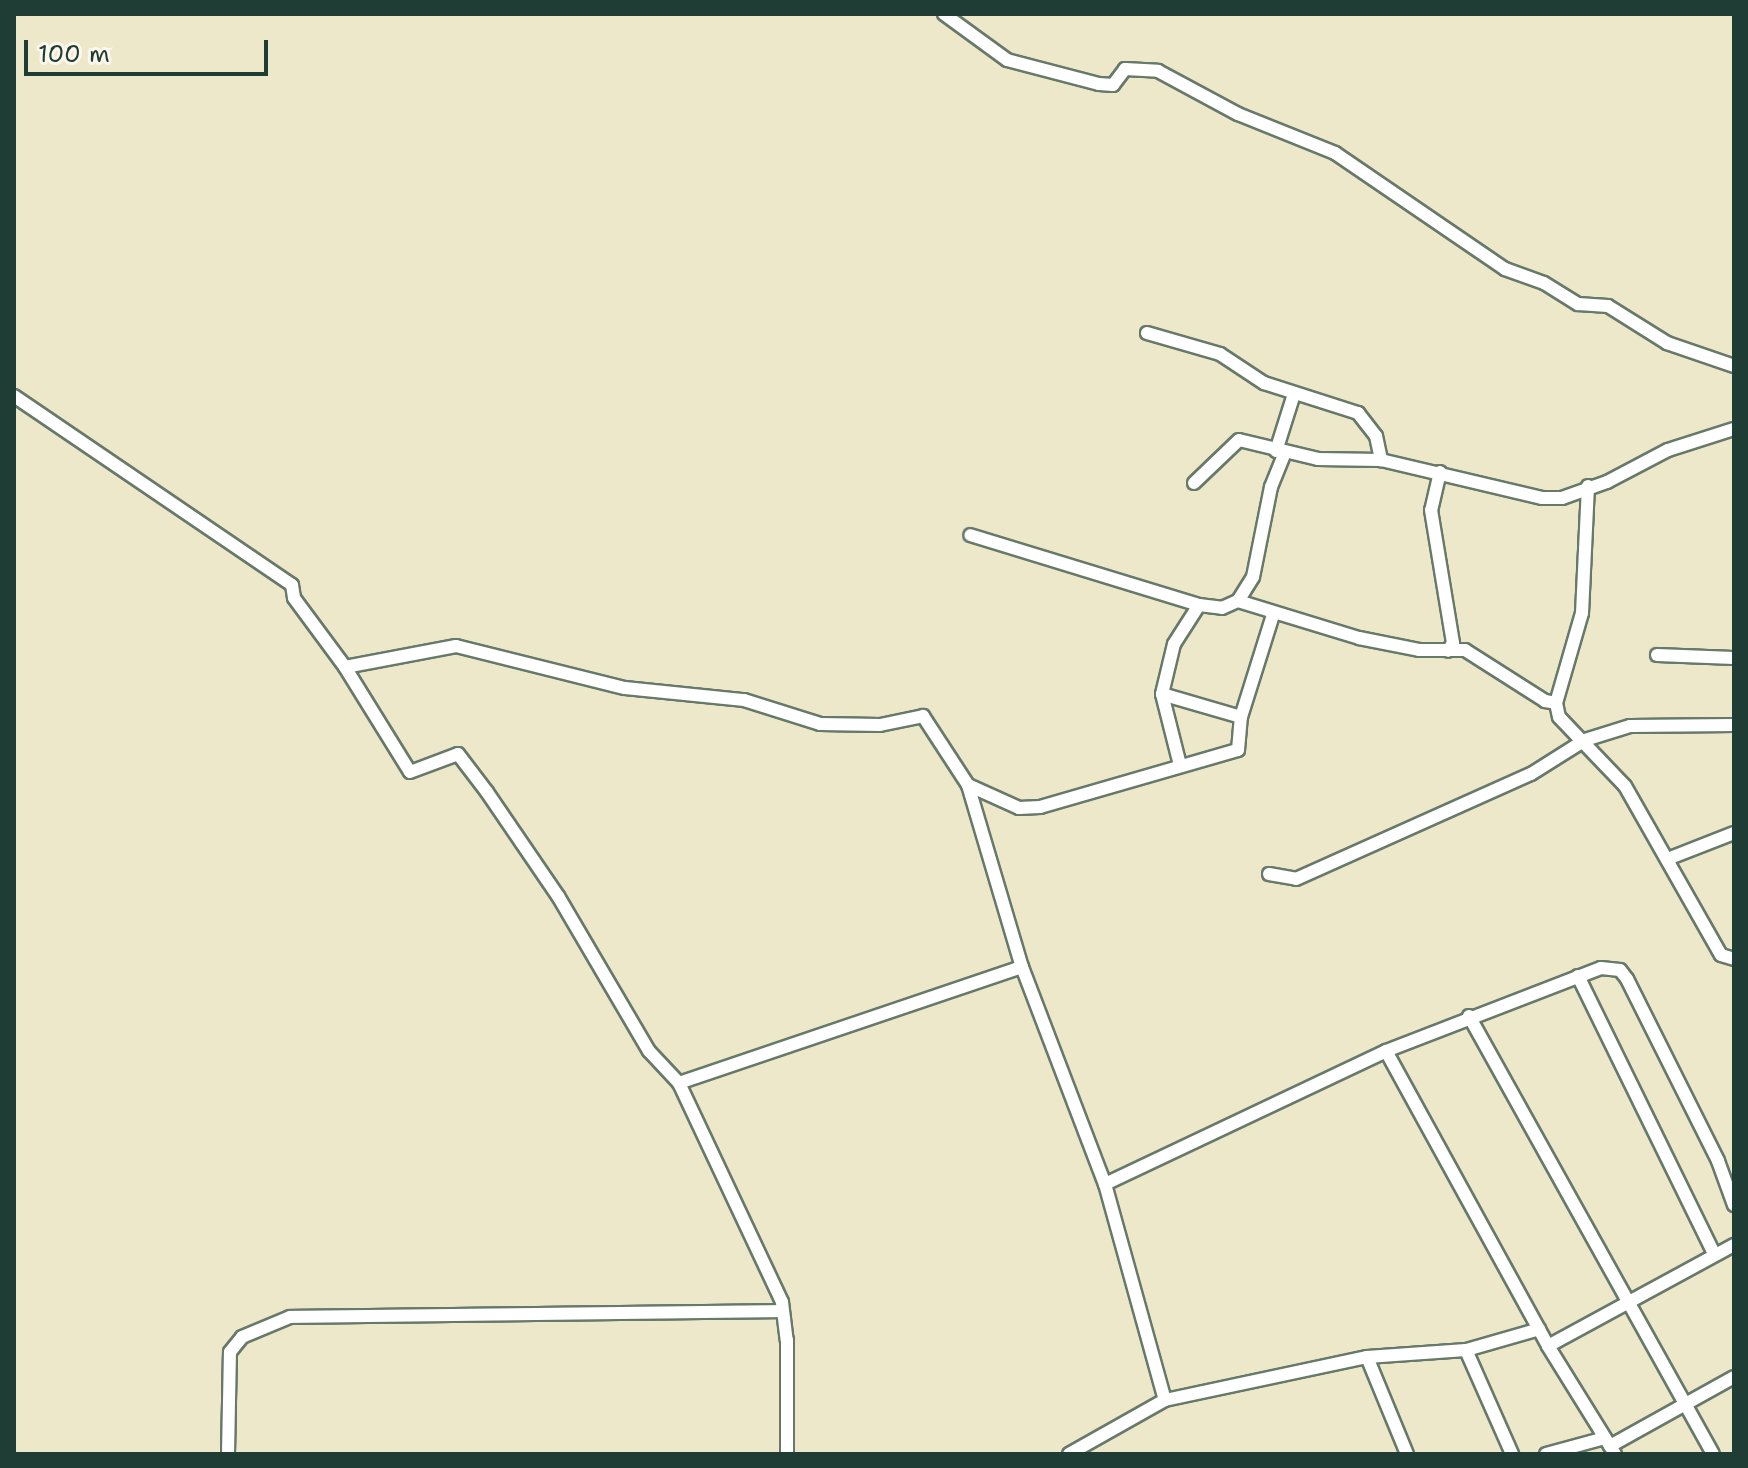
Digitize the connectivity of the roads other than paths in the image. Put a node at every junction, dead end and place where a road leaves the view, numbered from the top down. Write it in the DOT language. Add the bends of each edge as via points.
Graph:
graph roads {
  1 [pos="944,14"];
  2 [pos="1147,333"];
  3 [pos="1734,366"];
  4 [pos="1294,394"];
  5 [pos="14,396"];
  6 [pos="1734,429"];
  7 [pos="1280,452"];
  8 [pos="1381,460"];
  9 [pos="1440,472"];
  10 [pos="1194,483"];
  11 [pos="1588,486"];
  12 [pos="970,535"];
  13 [pos="1238,601"];
  14 [pos="1199,605"];
  15 [pos="1273,615"];
  16 [pos="1448,651"];
  17 [pos="1657,655"];
  18 [pos="1734,658"];
  19 [pos="345,667"];
  20 [pos="1162,694"];
  21 [pos="1556,703"];
  22 [pos="1241,717"];
  23 [pos="1734,725"];
  24 [pos="1585,740"];
  25 [pos="1180,765"];
  26 [pos="968,785"];
  27 [pos="1734,833"];
  28 [pos="1670,858"];
  29 [pos="1269,874"];
  30 [pos="1734,959"];
  31 [pos="1022,967"];
  32 [pos="1578,976"];
  33 [pos="1469,1016"];
  34 [pos="1386,1051"];
  35 [pos="679,1083"];
  36 [pos="1105,1184"];
  37 [pos="1734,1205"];
  38 [pos="1734,1245"];
  39 [pos="1714,1253"];
  40 [pos="1631,1302"];
  41 [pos="782,1311"];
  42 [pos="1539,1329"];
  43 [pos="1548,1346"];
  44 [pos="1466,1350"];
  45 [pos="1367,1357"];
  46 [pos="1734,1377"];
  47 [pos="1165,1400"];
  48 [pos="1683,1405"];
  49 [pos="1610,1446"];
  50 [pos="228,1454"];
  51 [pos="787,1454"];
  52 [pos="1069,1454"];
  53 [pos="1407,1454"];
  54 [pos="1512,1454"];
  55 [pos="1546,1454"];
  56 [pos="1713,1454"];
  1 -- 3 [label="street" via="1007,60 1099,84 1113,85 1125,69 1158,71 1238,114 1335,153 1505,269 1544,283 1578,304 1608,306 1667,343"];
  2 -- 4 [label="street" via="1220,354 1252,377"];
  4 -- 7 [label="street"];
  4 -- 8 [label="street" via="1358,413 1376,436"];
  5 -- 19 [label="street" via="292,585 294,598"];
  6 -- 11 [label="street" via="1668,450 1626,474"];
  7 -- 8 [label="street" via="1332,461 1355,456"];
  7 -- 10 [label="street" via="1239,440"];
  7 -- 13 [label="street" via="1253,577"];
  8 -- 9 [label="street"];
  9 -- 11 [label="street" via="1542,498 1562,498"];
  9 -- 16 [label="street" via="1431,510 1453,643"];
  11 -- 21 [label="street" via="1582,613"];
  12 -- 14 [label="street"];
  13 -- 14 [label="street" via="1222,608"];
  13 -- 15 [label="street"];
  14 -- 20 [label="street" via="1174,644"];
  15 -- 16 [label="street" via="1359,638"];
  15 -- 22 [label="street"];
  16 -- 21 [label="street" via="1465,650"];
  17 -- 18 [label="street"];
  19 -- 26 [label="street" via="432,646 456,646 625,688 744,700 820,724 880,725 923,716"];
  19 -- 35 [label="street" via="410,772 458,754 558,896 649,1051"];
  20 -- 22 [label="street"];
  20 -- 25 [label="street"];
  21 -- 24 [label="street" via="1559,717"];
  22 -- 25 [label="street" via="1238,750"];
  23 -- 24 [label="street" via="1630,726"];
  24 -- 28 [label="street" via="1625,786"];
  24 -- 29 [label="street" via="1531,774 1296,879"];
  25 -- 26 [label="street" via="1040,807 1019,808"];
  26 -- 31 [label="street"];
  27 -- 28 [label="street"];
  28 -- 30 [label="street" via="1721,955"];
  31 -- 35 [label="street"];
  31 -- 36 [label="street"];
  32 -- 33 [label="street"];
  32 -- 37 [label="street" via="1601,968 1620,970 1627,979 1718,1161"];
  32 -- 39 [label="street"];
  33 -- 34 [label="street"];
  33 -- 40 [label="street"];
  34 -- 36 [label="street"];
  34 -- 42 [label="street"];
  35 -- 41 [label="street"];
  36 -- 47 [label="street"];
  38 -- 39 [label="street"];
  39 -- 40 [label="street"];
  40 -- 43 [label="street"];
  40 -- 48 [label="street"];
  41 -- 50 [label="street" via="290,1317 242,1337 230,1352"];
  41 -- 51 [label="street"];
  42 -- 43 [label="street"];
  42 -- 44 [label="street"];
  43 -- 49 [label="street"];
  44 -- 45 [label="street"];
  44 -- 54 [label="street"];
  45 -- 47 [label="street"];
  45 -- 53 [label="street"];
  46 -- 48 [label="street"];
  47 -- 52 [label="street"];
  48 -- 49 [label="street"];
  48 -- 56 [label="street"];
  49 -- 55 [label="street"];
}
